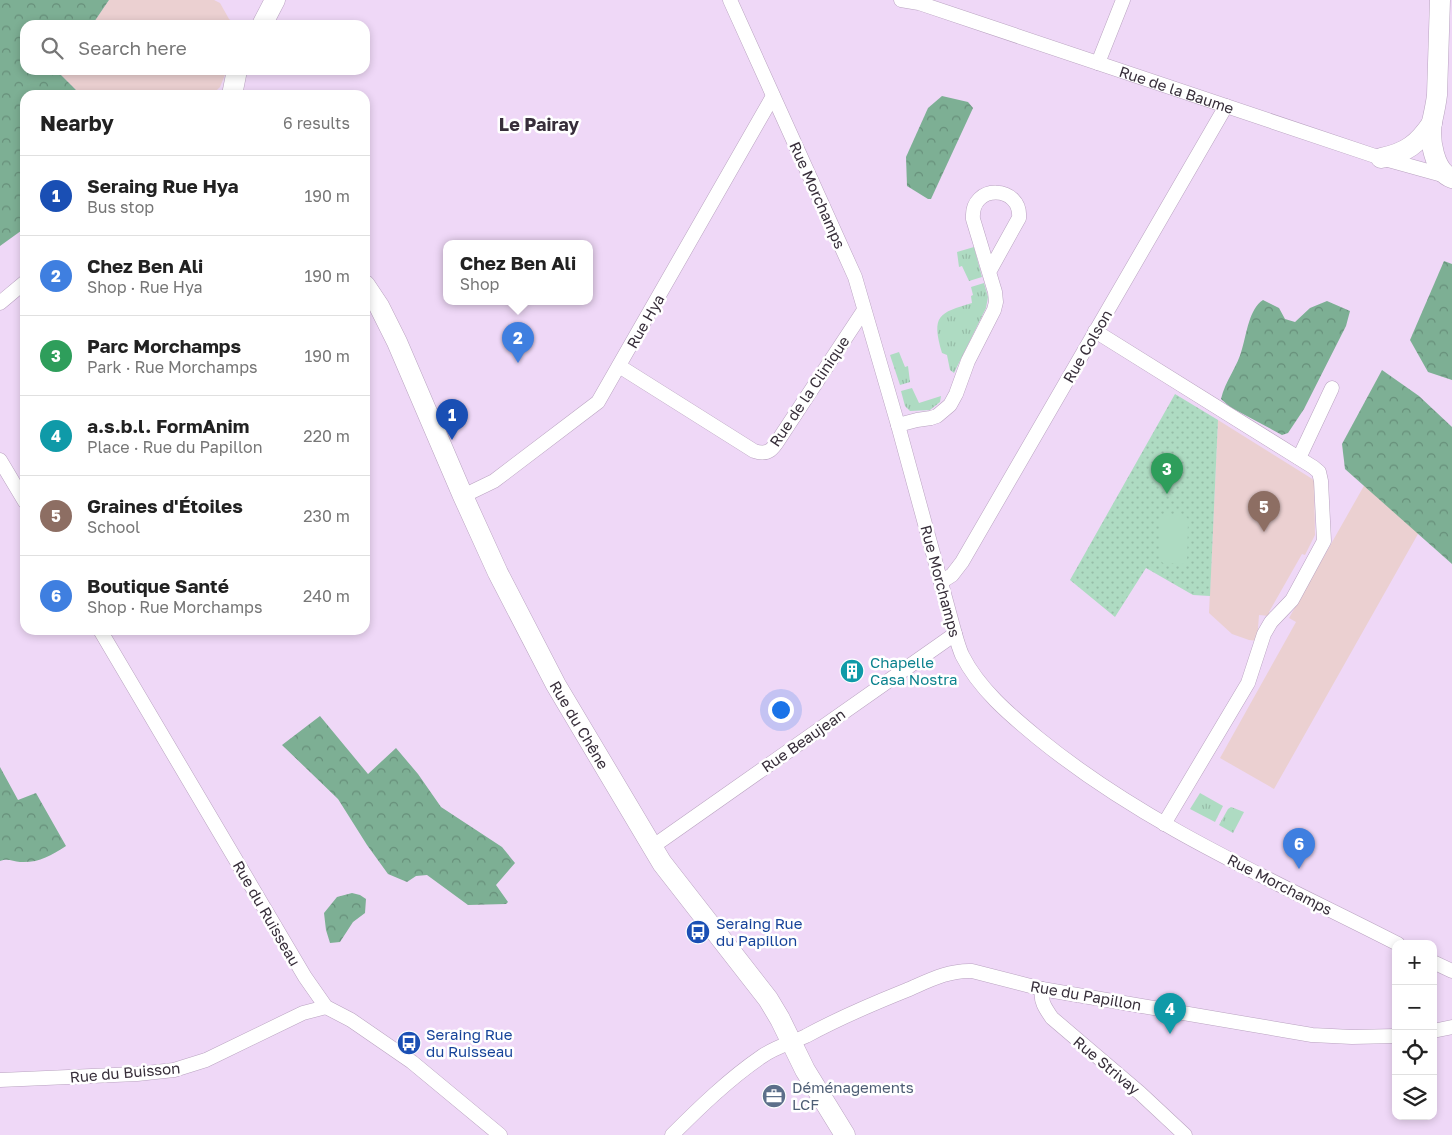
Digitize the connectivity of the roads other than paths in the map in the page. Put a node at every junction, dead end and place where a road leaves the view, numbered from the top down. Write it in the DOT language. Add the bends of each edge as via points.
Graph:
graph roads {
  1 [pos="275,0"];
  2 [pos="730,0"];
  3 [pos="901,0"];
  4 [pos="1123,0"];
  5 [pos="1440,0"];
  6 [pos="265,20"];
  7 [pos="1098,63"];
  8 [pos="236,75"];
  9 [pos="232,90"];
  10 [pos="773,96"];
  11 [pos="1226,106"];
  12 [pos="1432,123"];
  13 [pos="1381,158"];
  14 [pos="1449,177"];
  15 [pos="989,272"];
  16 [pos="20,286"];
  17 [pos="370,292"];
  18 [pos="0,303"];
  19 [pos="864,310"];
  20 [pos="1096,331"];
  21 [pos="619,366"];
  22 [pos="1332,388"];
  23 [pos="898,425"];
  24 [pos="1299,458"];
  25 [pos="0,460"];
  26 [pos="20,494"];
  27 [pos="463,496"];
  28 [pos="941,582"];
  29 [pos="955,634"];
  30 [pos="103,635"];
  31 [pos="1164,824"];
  32 [pos="652,847"];
  33 [pos="1392,941"];
  34 [pos="1437,964"];
  35 [pos="1452,972"];
  36 [pos="1042,989"];
  37 [pos="326,1007"];
  38 [pos="1452,1027"];
  39 [pos="1437,1030"];
  40 [pos="1392,1036"];
  41 [pos="791,1042"];
  42 [pos="0,1080"];
  43 [pos="500,1135"];
  44 [pos="672,1135"];
  45 [pos="846,1135"];
  46 [pos="1185,1135"];
  1 -- 6 [label="main road"];
  2 -- 10 [label="street, Rue Morchamps"];
  3 -- 7 [label="street, Rue de la Baume" via="919,3"];
  4 -- 7 [label="street"];
  5 -- 12 [label="main road" via="1437,95"];
  7 -- 11 [label="street, Rue de la Baume"];
  8 -- 9 [label="main road"];
  10 -- 19 [label="street, Rue Morchamps" via="855,277"];
  10 -- 21 [label="street, Rue Hya"];
  11 -- 13 [label="street, Rue de la Baume"];
  11 -- 20 [label="street, Rue Colson"];
  12 -- 13 [label="main road" via="1412,146"];
  12 -- 14 [label="main road" via="1438,164"];
  13 -- 14 [label="street, Rue de la Baume"];
  15 -- 15 [label="street" via="972,211 979,198 1002,193 1017,204 1019,218"];
  15 -- 23 [label="street" via="995,292 994,310 953,399 937,416"];
  16 -- 18 [label="street"];
  17 -- 27 [label="main road, Rue du Chêne" via="397,342"];
  19 -- 21 [label="street, Rue de la Clinique" via="767,453 754,451"];
  19 -- 23 [label="street, Rue Morchamps"];
  20 -- 24 [label="street"];
  20 -- 28 [label="street, Rue Colson" via="962,562 952,575"];
  21 -- 27 [label="street, Rue Hya" via="598,402 494,481"];
  22 -- 24 [label="street"];
  23 -- 28 [label="street, Rue Morchamps"];
  24 -- 31 [label="street" via="1318,472 1321,481 1324,541 1292,600 1264,634 1248,683"];
  25 -- 26 [label="street"];
  27 -- 32 [label="main road, Rue du Chêne" via="498,573 556,685"];
  28 -- 29 [label="street, Rue Morchamps"];
  29 -- 31 [label="street, Rue Morchamps" via="962,655 978,679 1016,720 1087,777"];
  29 -- 32 [label="street, Rue Beaujean"];
  30 -- 37 [label="street, Rue du Ruisseau" via="304,977"];
  31 -- 33 [label="street, Rue Morchamps"];
  32 -- 41 [label="main road, Rue du Chêne" via="680,888 768,999"];
  34 -- 35 [label="street"];
  36 -- 40 [label="street, Rue du Papillon" via="1312,1035"];
  36 -- 41 [label="street, Rue du Papillon" via="972,971 952,972 856,1010"];
  36 -- 46 [label="street, Rue Strivay" via="1042,1002 1052,1018"];
  37 -- 42 [label="street, Rue du Buisson" via="303,1013 206,1060 174,1070"];
  37 -- 43 [label="street, Rue du Ruisseau" via="351,1020 412,1062"];
  38 -- 39 [label="street"];
  41 -- 44 [label="street, Rue du Papillon" via="762,1056 742,1071"];
  41 -- 45 [label="main road, Rue du Chêne"];
}
